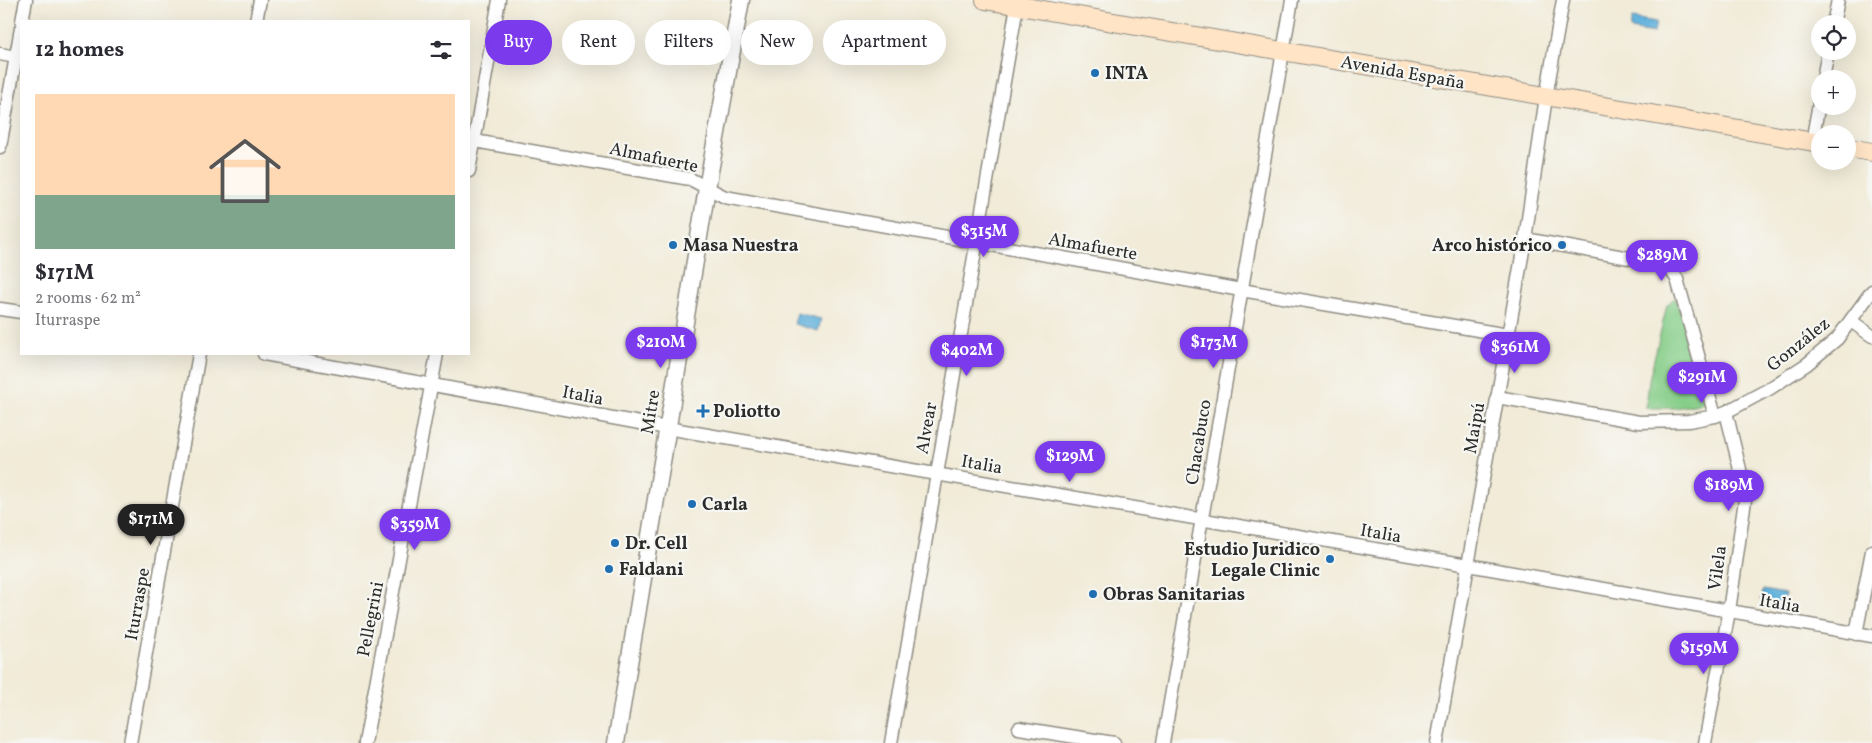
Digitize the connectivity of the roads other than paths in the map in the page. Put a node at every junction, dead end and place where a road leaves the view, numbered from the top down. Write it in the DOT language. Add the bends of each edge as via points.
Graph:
graph roads {
  1 [pos="26,0"];
  2 [pos="260,0"];
  3 [pos="499,0"];
  4 [pos="741,0"];
  5 [pos="985,0"];
  6 [pos="1292,0"];
  7 [pos="1563,0"];
  8 [pos="1838,0"];
  9 [pos="1018,3"];
  10 [pos="1836,15"];
  11 [pos="22,20"];
  12 [pos="256,20"];
  13 [pos="20,43"];
  14 [pos="1283,51"];
  15 [pos="0,54"];
  16 [pos="19,58"];
  17 [pos="1546,97"];
  18 [pos="471,140"];
  19 [pos="1811,141"];
  20 [pos="0,147"];
  21 [pos="1856,149"];
  22 [pos="1872,152"];
  23 [pos="470,156"];
  24 [pos="707,188"];
  25 [pos="1525,239"];
  26 [pos="976,243"];
  27 [pos="1241,290"];
  28 [pos="1872,291"];
  29 [pos="0,309"];
  30 [pos="20,312"];
  31 [pos="1851,321"];
  32 [pos="1508,335"];
  33 [pos="1872,336"];
  34 [pos="199,355"];
  35 [pos="270,355"];
  36 [pos="437,355"];
  37 [pos="432,384"];
  38 [pos="1497,397"];
  39 [pos="1720,414"];
  40 [pos="667,428"];
  41 [pos="936,473"];
  42 [pos="1202,521"];
  43 [pos="1872,551"];
  44 [pos="1468,565"];
  45 [pos="1729,611"];
  46 [pos="1856,634"];
  47 [pos="1872,636"];
  48 [pos="1019,728"];
  49 [pos="130,743"];
  50 [pos="365,743"];
  51 [pos="616,743"];
  52 [pos="891,743"];
  53 [pos="1114,743"];
  54 [pos="1163,743"];
  55 [pos="1437,743"];
  56 [pos="1706,743"];
  1 -- 11 [label="street"];
  2 -- 12 [label="street"];
  3 -- 18 [label="street"];
  4 -- 24 [label="street, Mitre"];
  5 -- 9 [label="main road, Avenida España"];
  6 -- 14 [label="street, Chacabuco"];
  7 -- 17 [label="street, Maipú"];
  8 -- 10 [label="street"];
  9 -- 14 [label="main road, Avenida España"];
  9 -- 26 [label="street, Alvear"];
  13 -- 16 [label="street"];
  14 -- 17 [label="main road, Avenida España"];
  14 -- 27 [label="street, Chacabuco"];
  15 -- 16 [label="street"];
  16 -- 20 [label="street"];
  17 -- 19 [label="main road, Avenida España"];
  17 -- 25 [label="street, Maipú"];
  18 -- 23 [label="street"];
  18 -- 24 [label="street, Almafuerte" via="690,179"];
  21 -- 22 [label="main road"];
  24 -- 26 [label="street, Almafuerte" via="725,198"];
  24 -- 40 [label="street, Mitre"];
  25 -- 32 [label="street, Maipú"];
  25 -- 39 [label="street, Vilela" via="1662,264 1672,270"];
  26 -- 27 [label="street, Almafuerte"];
  26 -- 41 [label="street, Alvear"];
  27 -- 32 [label="street, Almafuerte"];
  27 -- 42 [label="street, Chacabuco"];
  28 -- 31 [label="street, González"];
  29 -- 30 [label="street"];
  31 -- 33 [label="street"];
  31 -- 39 [label="street, González" via="1837,339 1806,364 1769,389"];
  32 -- 38 [label="street, Maipú"];
  34 -- 49 [label="street, Iturraspe"];
  35 -- 37 [label="street, Italia"];
  36 -- 37 [label="street, Pellegrini"];
  37 -- 40 [label="street, Italia"];
  37 -- 50 [label="street, Pellegrini"];
  38 -- 39 [label="street, González" via="1638,422 1682,422"];
  38 -- 44 [label="street, Maipú"];
  39 -- 45 [label="street, Vilela" via="1745,490"];
  40 -- 41 [label="street, Italia"];
  40 -- 51 [label="street, Mitre"];
  41 -- 42 [label="street, Italia"];
  41 -- 52 [label="street, Alvear"];
  42 -- 44 [label="street, Italia"];
  42 -- 54 [label="street, Chacabuco"];
  43 -- 46 [label="street"];
  44 -- 45 [label="street, Italia"];
  44 -- 55 [label="street, Maipú"];
  45 -- 46 [label="street, Italia"];
  45 -- 56 [label="street, Vilela"];
  46 -- 47 [label="street, Italia"];
  48 -- 53 [label="street"];
}
